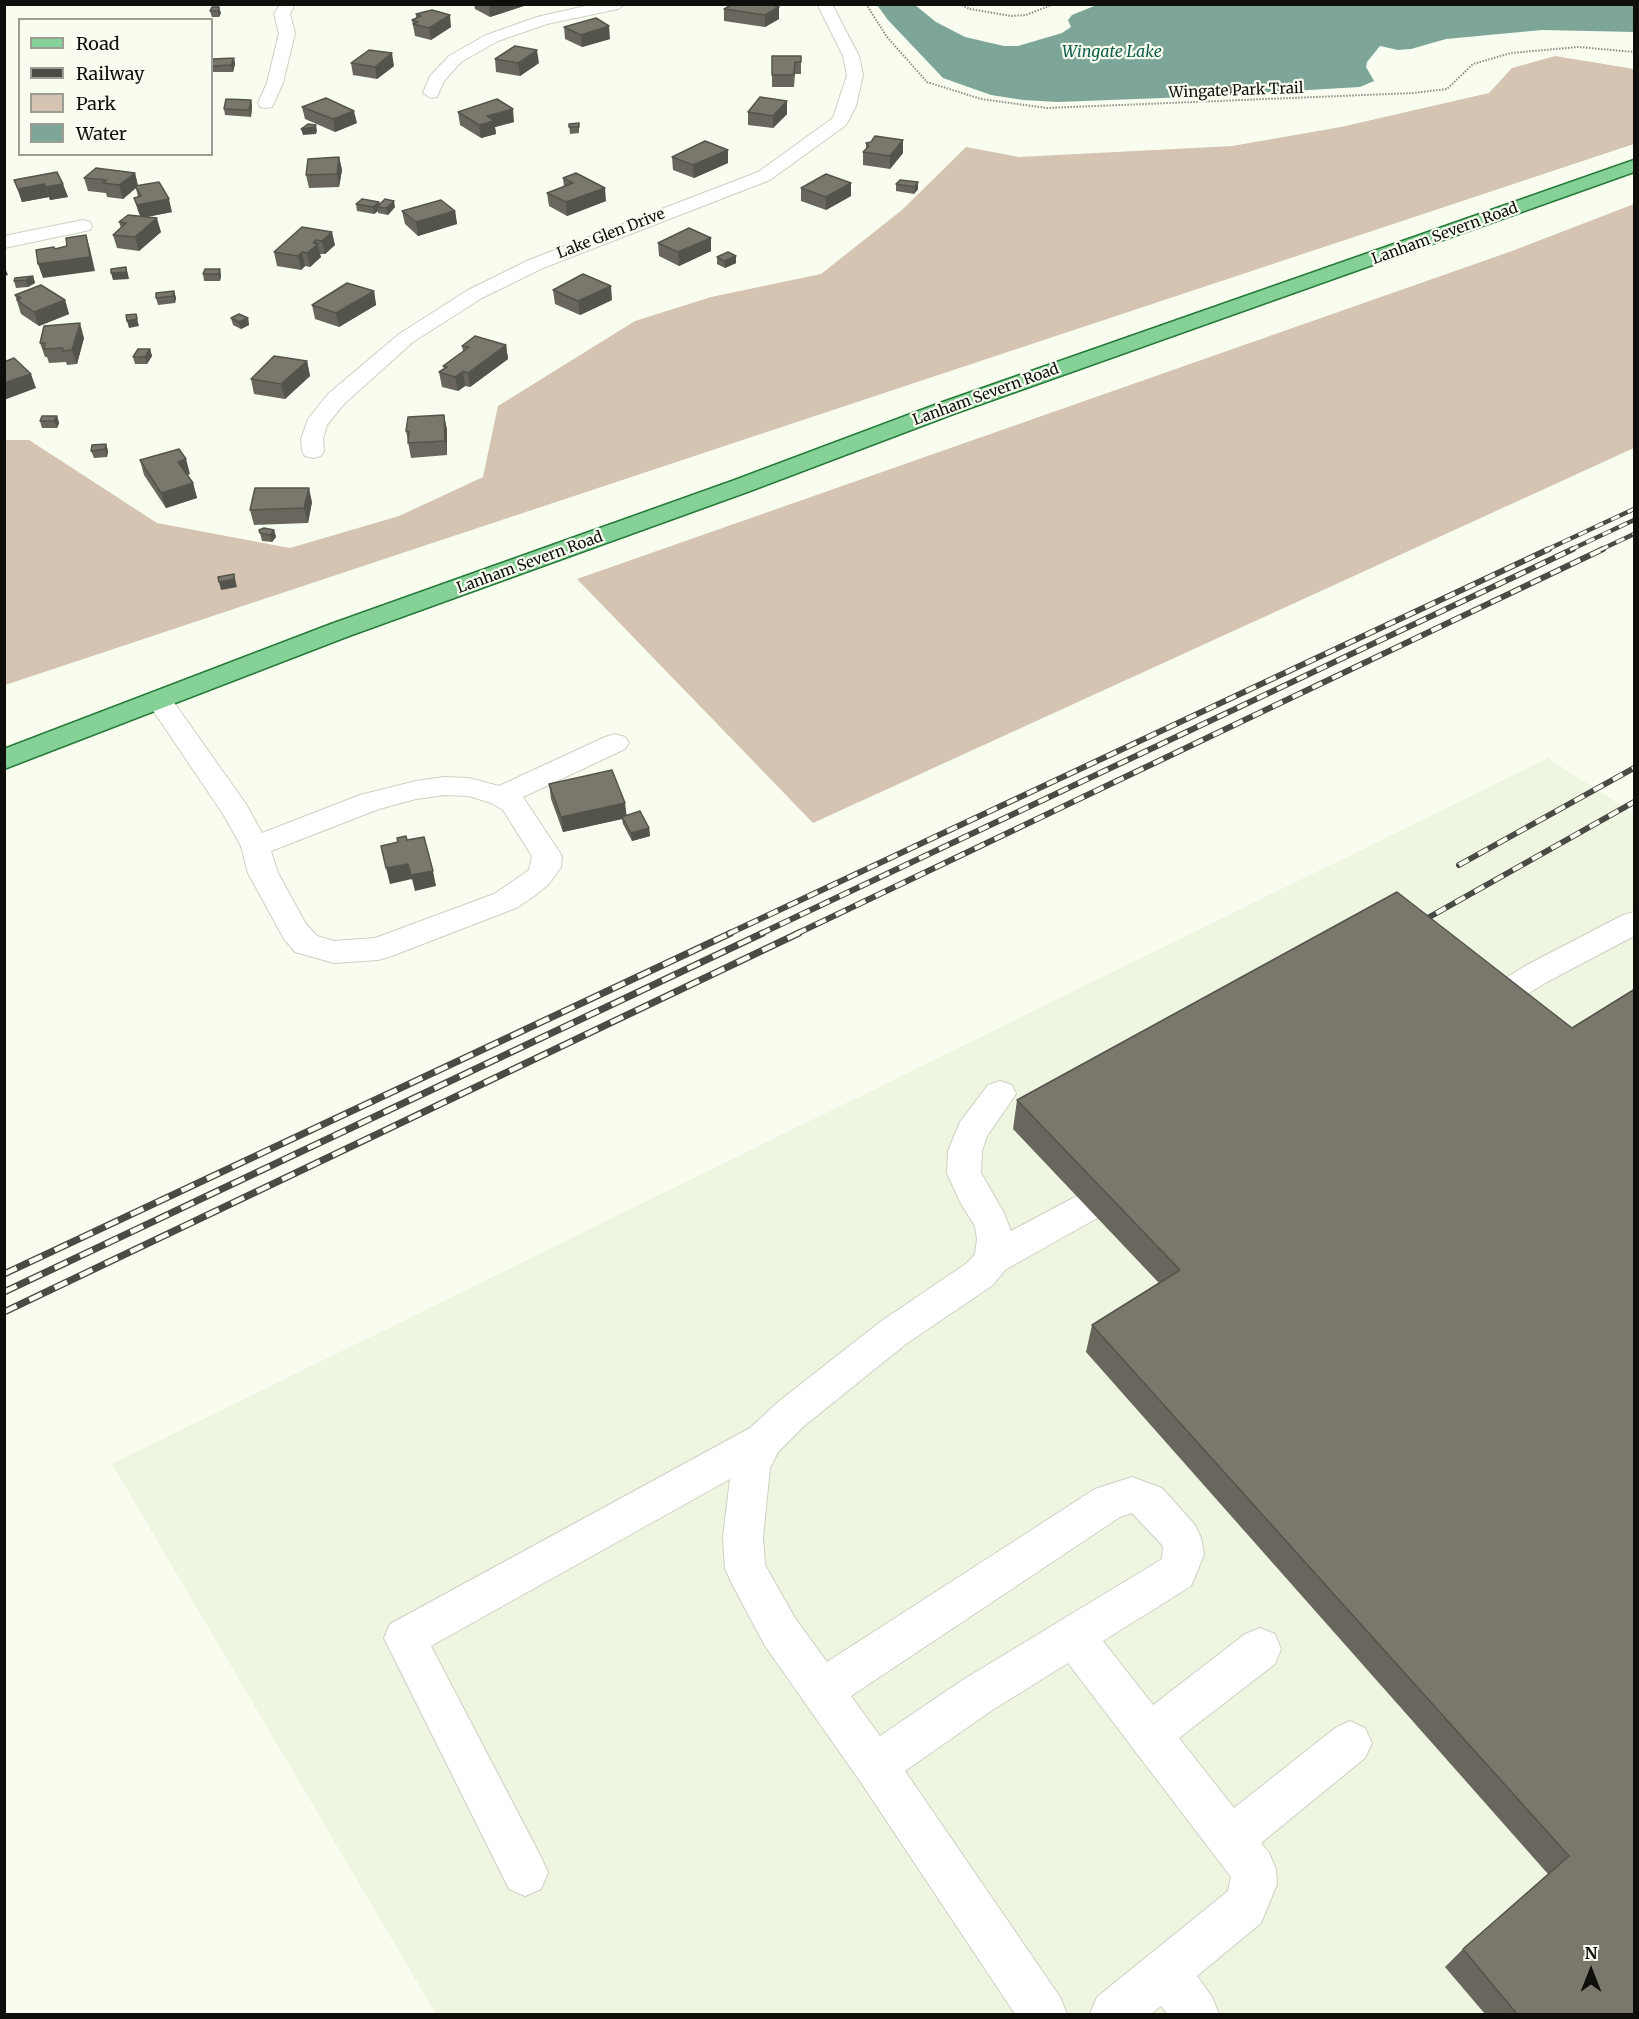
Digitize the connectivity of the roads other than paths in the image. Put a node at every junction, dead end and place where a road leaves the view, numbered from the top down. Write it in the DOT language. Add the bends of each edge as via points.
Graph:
graph roads {
  1 [pos="288,4"];
  2 [pos="618,4"];
  3 [pos="824,4"];
  4 [pos="431,93"];
  5 [pos="266,103"];
  6 [pos="1635,166"];
  7 [pos="83,226"];
  8 [pos="4,242"];
  9 [pos="313,451"];
  10 [pos="340,630"];
  11 [pos="159,700"];
  12 [pos="4,737"];
  13 [pos="615,743"];
  14 [pos="4,760"];
  15 [pos="501,796"];
  16 [pos="255,846"];
  17 [pos="1635,923"];
  18 [pos="1489,1003"];
  19 [pos="999,1094"];
  20 [pos="1087,1207"];
  21 [pos="992,1259"];
  22 [pos="764,1440"];
  23 [pos="1072,1635"];
  24 [pos="1260,1649"];
  25 [pos="821,1691"];
  26 [pos="1150,1734"];
  27 [pos="1350,1743"];
  28 [pos="875,1766"];
  29 [pos="1230,1839"];
  30 [pos="525,1873"];
  31 [pos="1166,1971"];
  32 [pos="1043,2014"];
  33 [pos="1114,2014"];
  34 [pos="1195,2014"];
  1 -- 5 [label="street" via="282,14 287,33"];
  2 -- 4 [label="street" via="543,20 492,38 455,59 436,80"];
  3 -- 9 [label="street, Lake Glen Drive" via="851,56 855,75 840,121 764,176 536,264 475,294 405,338 336,399 316,424"];
  6 -- 10 [label="main road, Lanham Severn Road" via="948,408"];
  7 -- 8 [label="street"];
  10 -- 11 [label="main road, Lanham Severn Road"];
  10 -- 12 [label="main road, Lanham Severn Road"];
  11 -- 14 [label="main road, Lanham Severn Road"];
  11 -- 16 [label="street" via="236,811"];
  13 -- 15 [label="street"];
  15 -- 16 [label="street" via="460,787 416,790 370,802"];
  15 -- 16 [label="street" via="524,817 547,856 539,877 505,901 378,949 334,952 306,944 263,873"];
  17 -- 18 [label="street"];
  19 -- 21 [label="street" via="972,1131 964,1173 992,1223"];
  20 -- 21 [label="street"];
  21 -- 22 [label="street" via="981,1274 893,1333 790,1414"];
  22 -- 25 [label="street" via="751,1468 745,1505 745,1568 780,1632"];
  22 -- 30 [label="street" via="405,1638"];
  23 -- 25 [label="street" via="1177,1572 1184,1554 1181,1538 1148,1501 1132,1495 1108,1502"];
  23 -- 26 [label="street"];
  23 -- 28 [label="street"];
  24 -- 26 [label="street"];
  25 -- 28 [label="street"];
  26 -- 29 [label="street"];
  27 -- 29 [label="street"];
  28 -- 32 [label="street"];
  29 -- 31 [label="street" via="1253,1869 1254,1884 1245,1907"];
  31 -- 33 [label="street"];
  31 -- 34 [label="street"];
}
